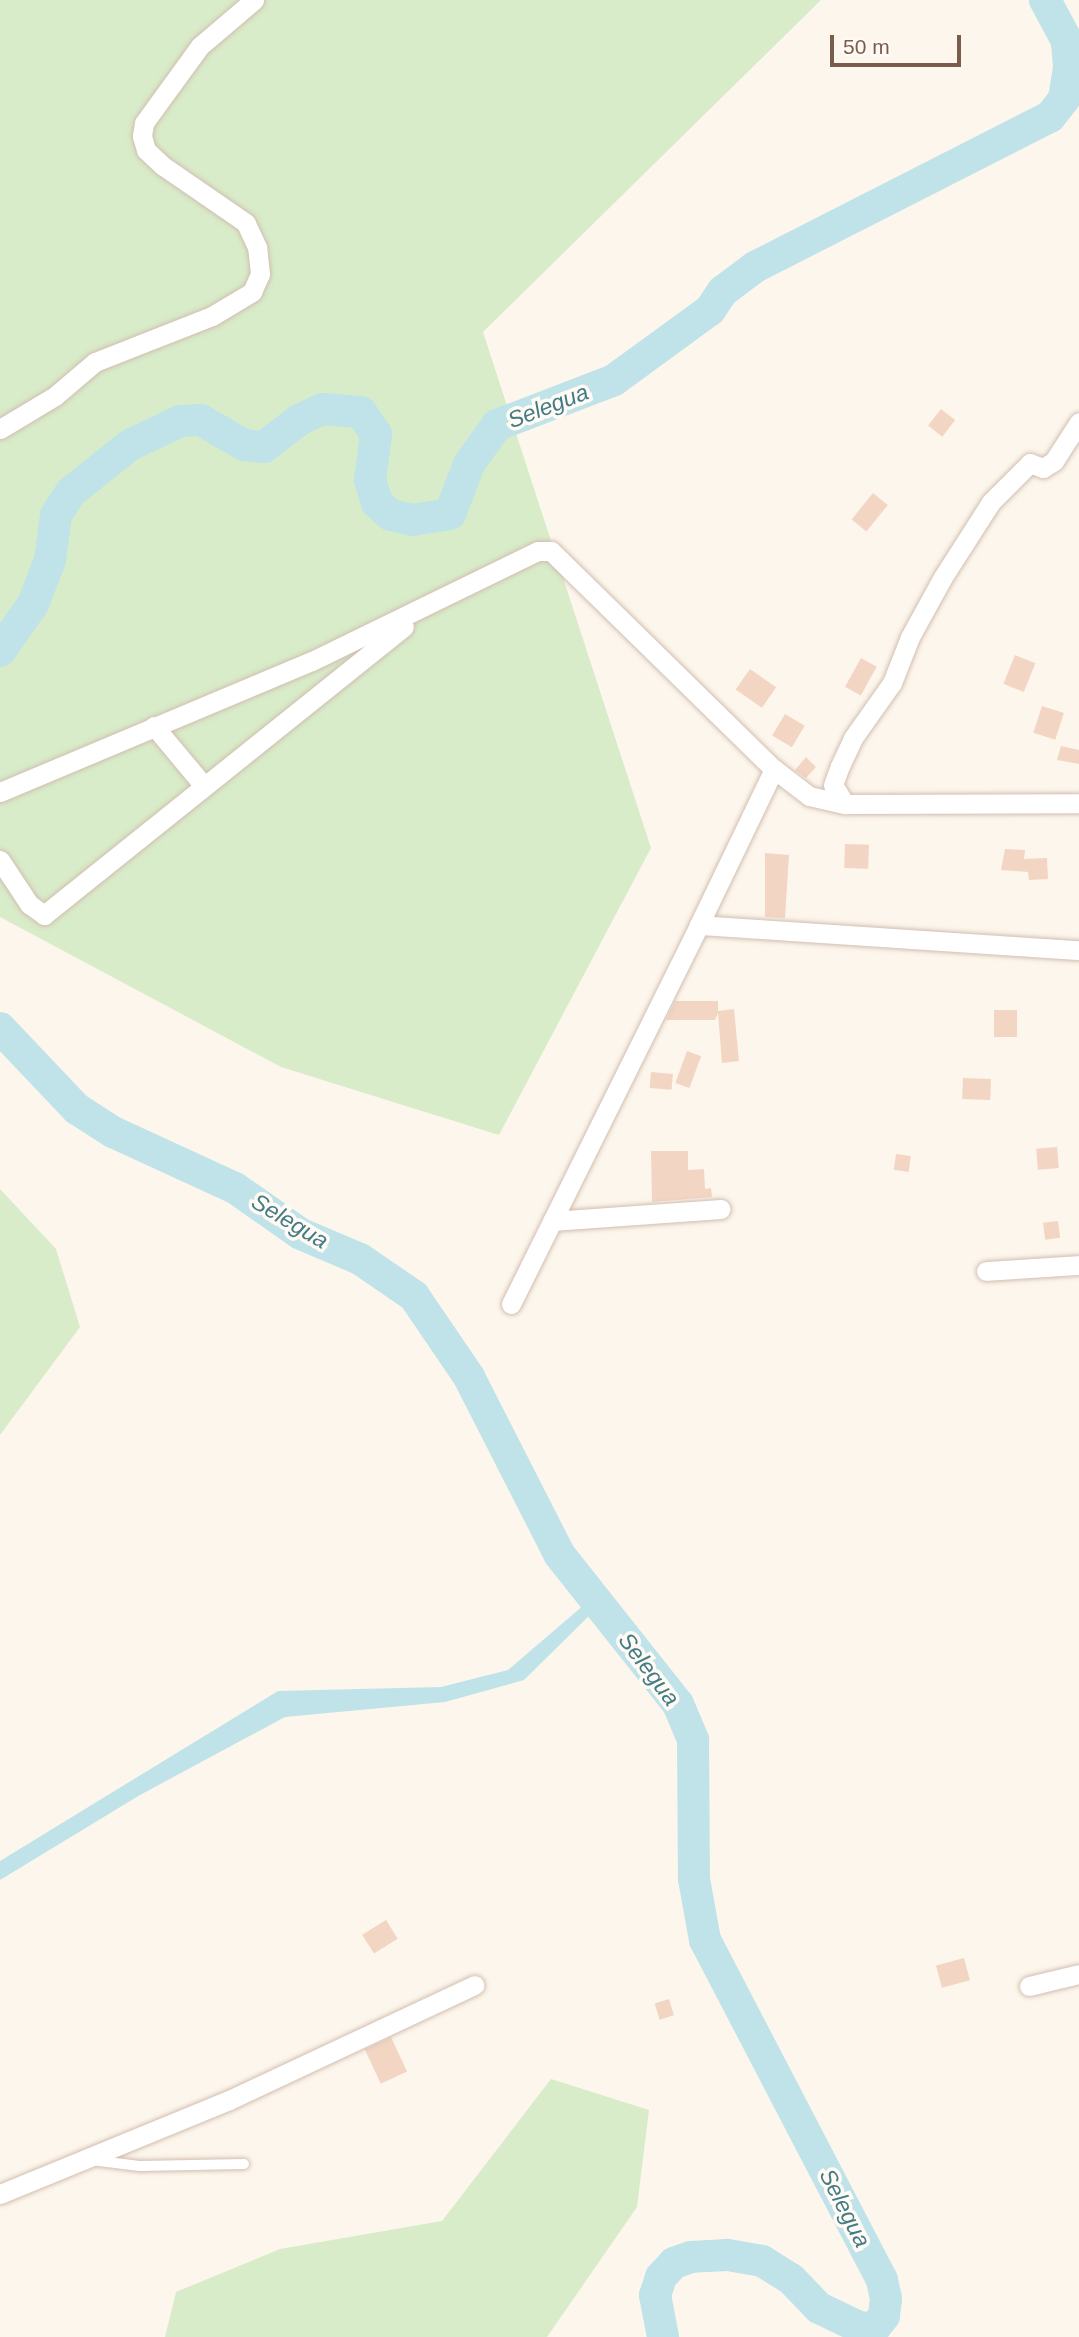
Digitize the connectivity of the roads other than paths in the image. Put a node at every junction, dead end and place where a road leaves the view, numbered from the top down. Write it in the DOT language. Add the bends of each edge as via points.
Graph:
graph roads {
  1 [pos="254,0"];
  2 [pos="1079,422"];
  3 [pos="0,429"];
  4 [pos="429,607"];
  5 [pos="155,726"];
  6 [pos="774,769"];
  7 [pos="204,786"];
  8 [pos="0,792"];
  9 [pos="1079,803"];
  10 [pos="845,804"];
  11 [pos="0,860"];
  12 [pos="699,925"];
  13 [pos="1079,950"];
  14 [pos="721,1209"];
  15 [pos="552,1221"];
  16 [pos="1079,1265"];
  17 [pos="986,1271"];
  18 [pos="511,1304"];
  19 [pos="1079,1974"];
  20 [pos="474,1985"];
  21 [pos="1029,1986"];
  22 [pos="85,2158"];
  23 [pos="244,2164"];
  24 [pos="0,2194"];
  1 -- 3 [label="street" via="200,46 144,123 142,136 146,150 163,166 246,223 260,274 252,292 212,316 94,362 55,396"];
  2 -- 10 [label="street" via="1054,461 1043,468 1030,463 991,502 943,577 910,637 892,683 853,738 840,766 833,785"];
  4 -- 5 [label="street"];
  4 -- 6 [label="street" via="538,551 551,551"];
  4 -- 7 [label="street"];
  5 -- 7 [label="street"];
  5 -- 8 [label="street"];
  6 -- 10 [label="street" via="809,796"];
  6 -- 12 [label="street"];
  7 -- 11 [label="street" via="44,915 29,904"];
  9 -- 10 [label="street"];
  12 -- 13 [label="street"];
  12 -- 15 [label="street"];
  14 -- 15 [label="street"];
  15 -- 18 [label="street"];
  16 -- 17 [label="street"];
  19 -- 21 [label="street"];
  20 -- 22 [label="street" via="229,2100"];
  22 -- 23 [label="lane" via="140,2166"];
  22 -- 24 [label="street"];
}
